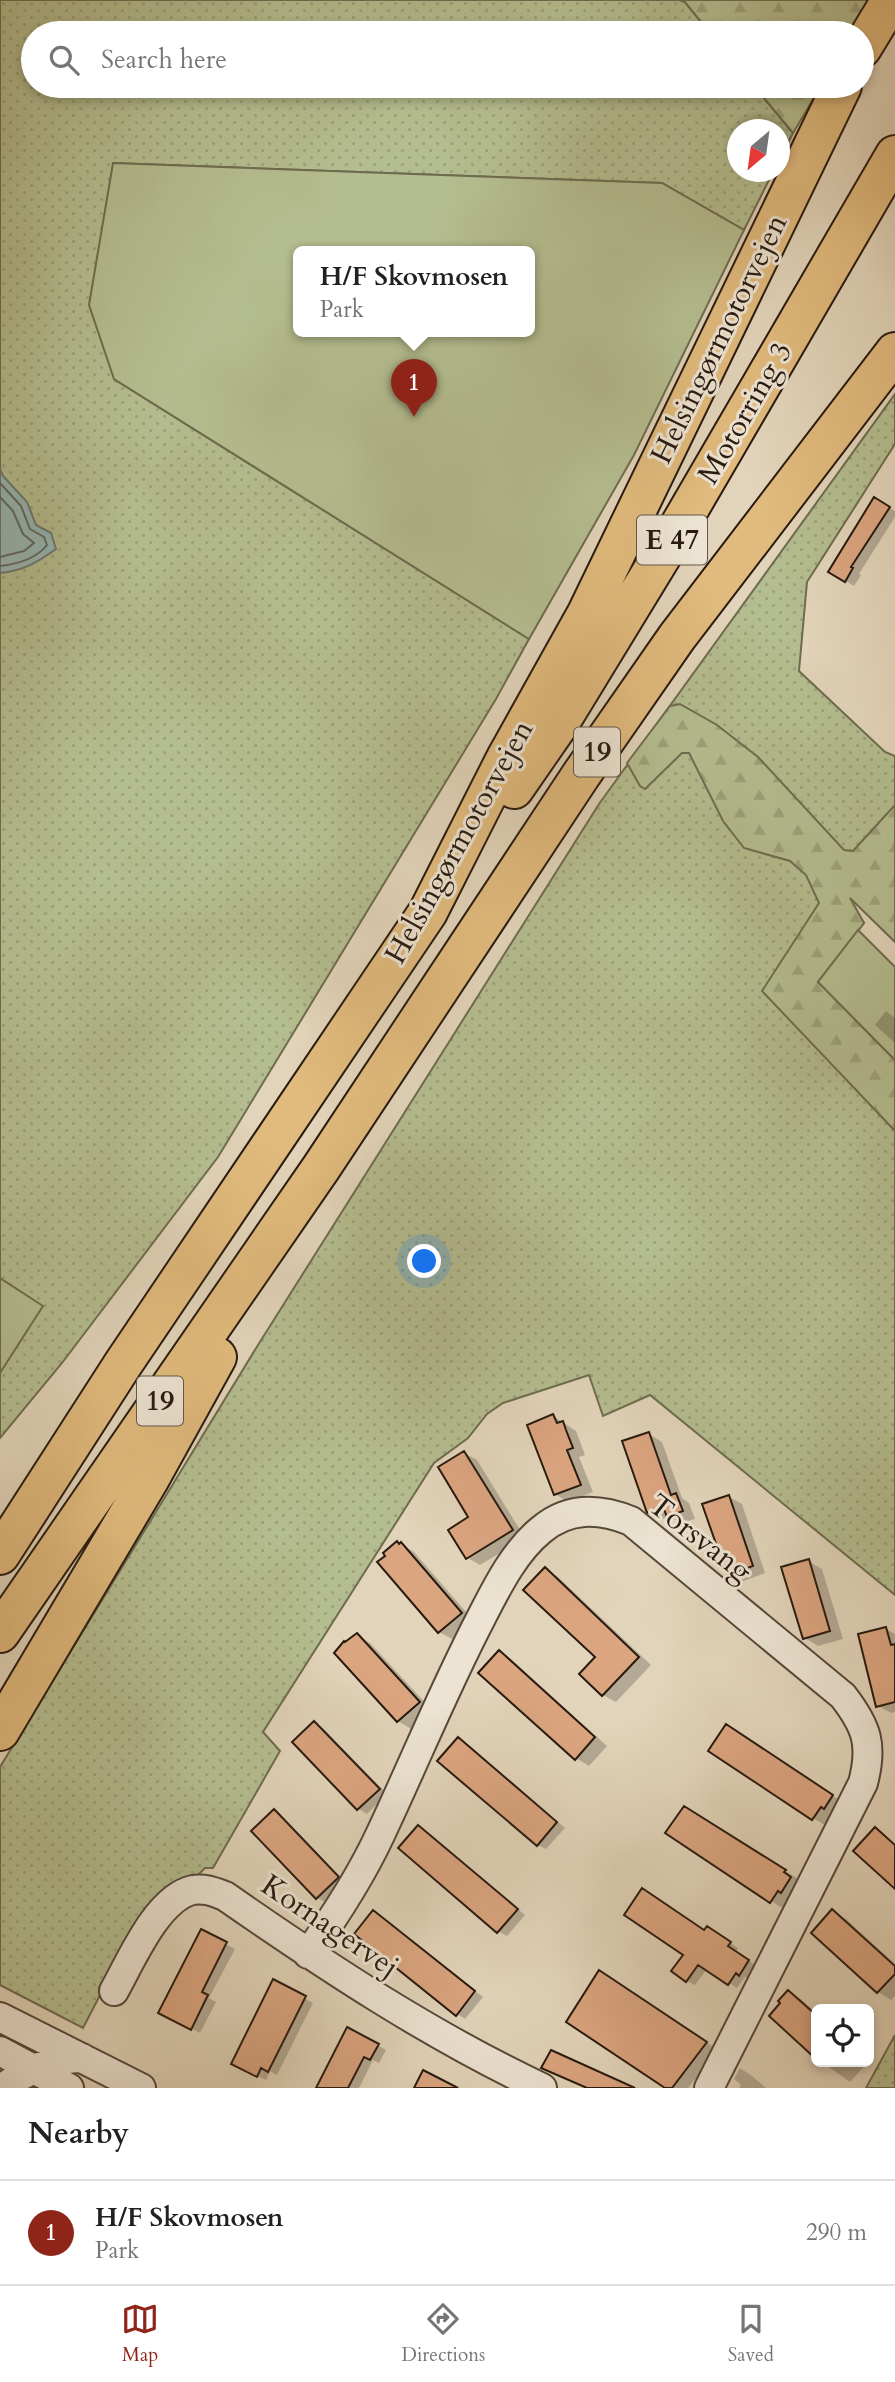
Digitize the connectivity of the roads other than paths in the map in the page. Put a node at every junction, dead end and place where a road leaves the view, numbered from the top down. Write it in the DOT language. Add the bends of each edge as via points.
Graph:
graph roads {
  1 [pos="891,0"];
  2 [pos="874,28"];
  3 [pos="836,98"];
  4 [pos="895,155"];
  5 [pos="895,352"];
  6 [pos="428,912"];
  7 [pos="321,1168"];
  8 [pos="123,1364"];
  9 [pos="0,1511"];
  10 [pos="0,1555"];
  11 [pos="0,1633"];
  12 [pos="0,1731"];
  13 [pos="308,1954"];
  14 [pos="114,1991"];
  15 [pos="0,2017"];
  16 [pos="0,2051"];
  17 [pos="50,2071"];
  18 [pos="3,2088"];
  19 [pos="141,2088"];
  20 [pos="542,2088"];
  21 [pos="709,2088"];
  1 -- 2 [label="highway"];
  3 -- 6 [label="highway, Helsingørmotorvejen / 19" via="587,613"];
  4 -- 6 [label="highway, Motorring 3 / E 47" via="612,639 559,724"];
  5 -- 7 [label="highway, Helsingørmotorvejen / 19" via="677,637"];
  6 -- 8 [label="highway, Helsingørmotorvejen / 19"];
  7 -- 11 [label="highway, Helsingørmotorvejen / 19"];
  7 -- 12 [label="highway" via="149,1480"];
  8 -- 9 [label="highway"];
  8 -- 10 [label="highway, Helsingørmotorvejen / 19"];
  13 -- 14 [label="street, Kornagervej" via="225,1896 209,1890 191,1891 155,1917"];
  13 -- 20 [label="street, Kornagervej" via="436,2033"];
  13 -- 21 [label="street, Torsvang" via="358,1879 503,1576 539,1530 558,1517 609,1512 631,1521 843,1696 858,1715 867,1738 869,1758 863,1783"];
  15 -- 17 [label="street"];
  16 -- 17 [label="street"];
  17 -- 18 [label="street"];
  17 -- 19 [label="street" via="82,2058"];
}
